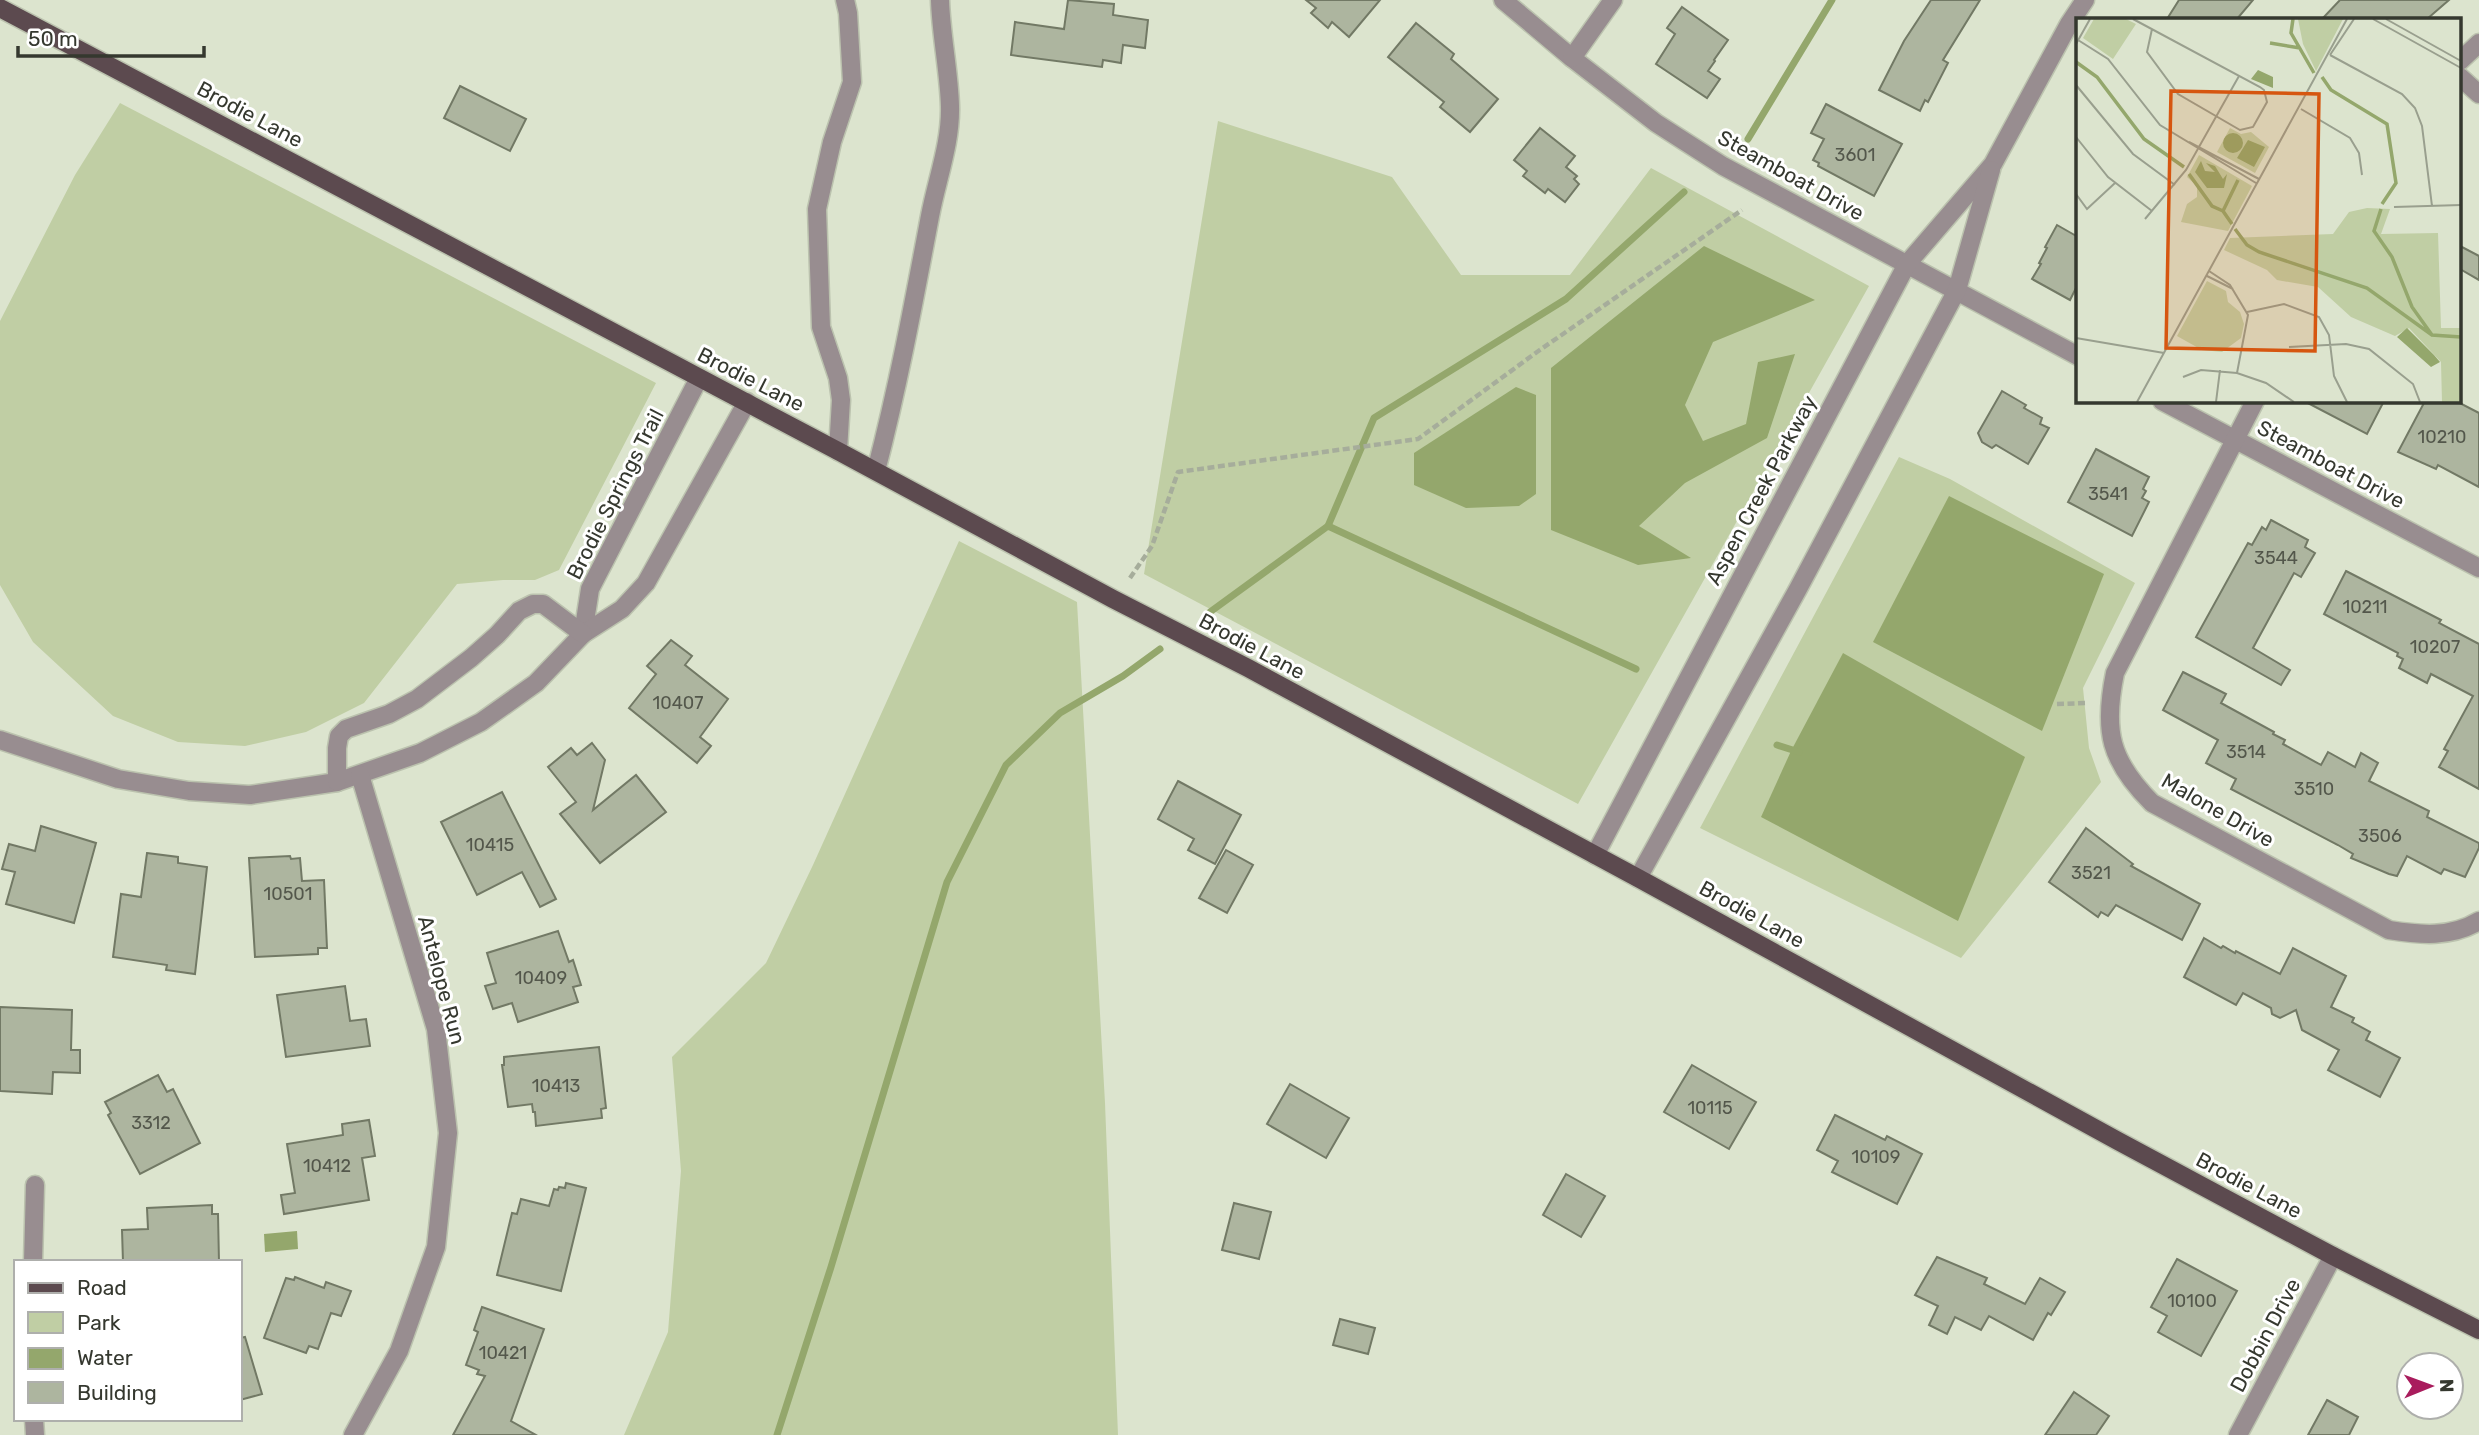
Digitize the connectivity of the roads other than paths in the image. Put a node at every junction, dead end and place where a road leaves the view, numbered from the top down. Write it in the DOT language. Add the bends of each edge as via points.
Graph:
graph roads {
  1 [pos="845,0"];
  2 [pos="940,0"];
  3 [pos="1503,0"];
  4 [pos="1613,0"];
  5 [pos="2085,0"];
  6 [pos="0,8"];
  7 [pos="2479,43"];
  8 [pos="1572,58"];
  9 [pos="2462,59"];
  10 [pos="2462,79"];
  11 [pos="2479,94"];
  12 [pos="1993,164"];
  13 [pos="1907,264"];
  14 [pos="1956,290"];
  15 [pos="2076,355"];
  16 [pos="699,378"];
  17 [pos="747,402"];
  18 [pos="2164,402"];
  19 [pos="2254,402"];
  20 [pos="2235,439"];
  21 [pos="838,451"];
  22 [pos="876,471"];
  23 [pos="2479,568"];
  24 [pos="583,634"];
  25 [pos="0,740"];
  26 [pos="360,775"];
  27 [pos="337,782"];
  28 [pos="1595,855"];
  29 [pos="1638,878"];
  30 [pos="2479,921"];
  31 [pos="35,1185"];
  32 [pos="2333,1256"];
  33 [pos="33,1260"];
  34 [pos="2479,1330"];
  35 [pos="353,1435"];
  36 [pos="2238,1435"];
  1 -- 21 [label="street" via="852,82 817,209 821,327 841,400"];
  2 -- 22 [label="street" via="950,106 945,153"];
  3 -- 8 [label="street, Steamboat Drive"];
  4 -- 8 [label="street"];
  5 -- 12 [label="street, Aspen Creek Parkway"];
  6 -- 16 [label="main road, Brodie Lane"];
  7 -- 9 [label="street"];
  8 -- 13 [label="street, Steamboat Drive" via="1656,123 1723,166"];
  10 -- 11 [label="street"];
  12 -- 13 [label="street, Aspen Creek Parkway"];
  12 -- 14 [label="street, Aspen Creek Parkway"];
  13 -- 14 [label="street, Steamboat Drive"];
  13 -- 28 [label="street, Aspen Creek Parkway"];
  14 -- 15 [label="street, Steamboat Drive"];
  14 -- 29 [label="street, Aspen Creek Parkway"];
  16 -- 17 [label="main road, Brodie Lane"];
  16 -- 24 [label="street, Brodie Springs Trail" via="590,589"];
  17 -- 21 [label="main road, Brodie Lane"];
  17 -- 24 [label="street" via="646,583 622,609"];
  18 -- 20 [label="street, Steamboat Drive"];
  19 -- 20 [label="street, Malone Drive"];
  20 -- 23 [label="street, Steamboat Drive"];
  20 -- 30 [label="street, Malone Drive" via="2115,673 2110,732 2119,762 2152,803 2389,929 2427,935"];
  21 -- 22 [label="main road, Brodie Lane"];
  22 -- 28 [label="main road, Brodie Lane"];
  24 -- 26 [label="street" via="536,683 481,722 420,753"];
  24 -- 27 [label="street" via="543,604 519,611 480,651 417,699 346,729 339,736"];
  25 -- 27 [label="street" via="118,779 189,792 250,795"];
  26 -- 27 [label="street"];
  26 -- 35 [label="street, Antelope Run" via="436,1029 449,1133 436,1247 399,1351"];
  28 -- 29 [label="main road, Brodie Lane"];
  29 -- 32 [label="main road, Brodie Lane"];
  31 -- 33 [label="street"];
  32 -- 34 [label="main road, Brodie Lane"];
  32 -- 36 [label="street, Dobbin Drive"];
}
